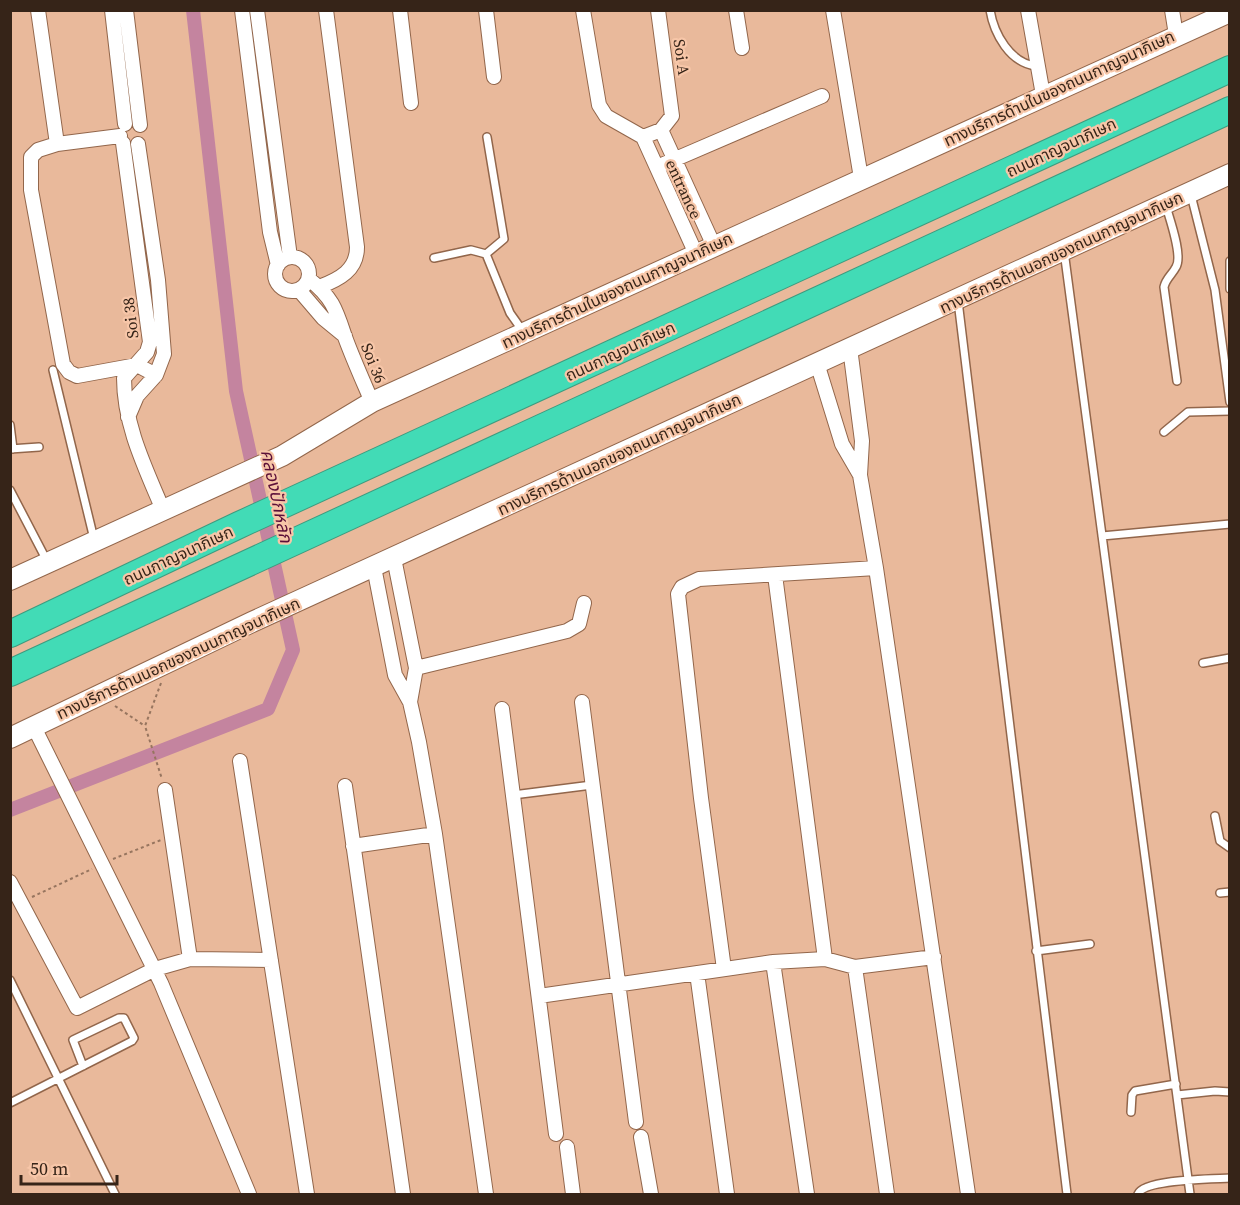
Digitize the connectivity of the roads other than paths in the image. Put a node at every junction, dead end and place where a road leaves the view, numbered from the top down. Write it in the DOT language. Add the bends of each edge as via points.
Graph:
graph roads {
  1 [pos="38,10"];
  2 [pos="112,10"];
  3 [pos="126,10"];
  4 [pos="242,10"];
  5 [pos="257,10"];
  6 [pos="326,10"];
  7 [pos="400,10"];
  8 [pos="486,10"];
  9 [pos="584,10"];
  10 [pos="658,10"];
  11 [pos="736,10"];
  12 [pos="833,10"];
  13 [pos="990,10"];
  14 [pos="1028,10"];
  15 [pos="1172,10"];
  16 [pos="1225,12"];
  17 [pos="1176,35"];
  18 [pos="742,48"];
  19 [pos="1036,66"];
  20 [pos="1230,69"];
  21 [pos="494,77"];
  22 [pos="1043,95"];
  23 [pos="822,96"];
  24 [pos="411,103"];
  25 [pos="1230,110"];
  26 [pos="661,130"];
  27 [pos="127,132"];
  28 [pos="487,137"];
  29 [pos="643,137"];
  30 [pos="57,144"];
  31 [pos="273,144"];
  32 [pos="259,146"];
  33 [pos="674,159"];
  34 [pos="657,167"];
  35 [pos="1230,174"];
  36 [pos="861,178"];
  37 [pos="1190,192"];
  38 [pos="1166,204"];
  39 [pos="705,250"];
  40 [pos="1064,251"];
  41 [pos="486,254"];
  42 [pos="434,258"];
  43 [pos="284,261"];
  44 [pos="1230,261"];
  45 [pos="314,283"];
  46 [pos="1230,289"];
  47 [pos="299,290"];
  48 [pos="958,300"];
  49 [pos="523,332"];
  50 [pos="345,336"];
  51 [pos="157,342"];
  52 [pos="850,348"];
  53 [pos="817,363"];
  54 [pos="137,365"];
  55 [pos="53,370"];
  56 [pos="156,375"];
  57 [pos="1177,381"];
  58 [pos="372,402"];
  59 [pos="1230,402"];
  60 [pos="1230,411"];
  61 [pos="128,417"];
  62 [pos="10,425"];
  63 [pos="1164,432"];
  64 [pos="39,447"];
  65 [pos="12,449"];
  66 [pos="860,475"];
  67 [pos="10,490"];
  68 [pos="163,510"];
  69 [pos="1230,524"];
  70 [pos="1102,536"];
  71 [pos="94,542"];
  72 [pos="394,558"];
  73 [pos="48,563"];
  74 [pos="374,567"];
  75 [pos="876,568"];
  76 [pos="775,575"];
  77 [pos="10,580"];
  78 [pos="584,603"];
  79 [pos="10,634"];
  80 [pos="410,639"];
  81 [pos="389,644"];
  82 [pos="1230,658"];
  83 [pos="1203,663"];
  84 [pos="416,668"];
  85 [pos="10,673"];
  86 [pos="410,702"];
  87 [pos="582,702"];
  88 [pos="502,709"];
  89 [pos="34,727"];
  90 [pos="10,738"];
  91 [pos="240,761"];
  92 [pos="592,785"];
  93 [pos="345,786"];
  94 [pos="165,790"];
  95 [pos="513,795"];
  96 [pos="1215,816"];
  97 [pos="435,834"];
  98 [pos="353,846"];
  99 [pos="1230,848"];
  100 [pos="10,882"];
  101 [pos="1230,892"];
  102 [pos="1220,893"];
  103 [pos="1090,944"];
  104 [pos="1036,951"];
  105 [pos="934,957"];
  106 [pos="190,959"];
  107 [pos="825,959"];
  108 [pos="271,960"];
  109 [pos="773,962"];
  110 [pos="855,967"];
  111 [pos="155,969"];
  112 [pos="724,969"];
  113 [pos="697,973"];
  114 [pos="10,980"];
  115 [pos="618,984"];
  116 [pos="538,996"];
  117 [pos="83,1066"];
  118 [pos="60,1078"];
  119 [pos="1176,1084"];
  120 [pos="1230,1092"];
  121 [pos="1177,1095"];
  122 [pos="10,1103"];
  123 [pos="1131,1112"];
  124 [pos="636,1122"];
  125 [pos="556,1134"];
  126 [pos="641,1137"];
  127 [pos="567,1147"];
  128 [pos="1230,1178"];
  129 [pos="1188,1180"];
  130 [pos="116,1194"];
  131 [pos="249,1194"];
  132 [pos="307,1194"];
  133 [pos="403,1194"];
  134 [pos="486,1194"];
  135 [pos="573,1194"];
  136 [pos="651,1194"];
  137 [pos="728,1194"];
  138 [pos="807,1194"];
  139 [pos="887,1194"];
  140 [pos="968,1194"];
  141 [pos="1067,1194"];
  142 [pos="1138,1194"];
  143 [pos="1190,1194"];
  1 -- 30 [label="street"];
  2 -- 27 [label="street"];
  3 -- 27 [label="street"];
  4 -- 32 [label="street"];
  5 -- 31 [label="street"];
  6 -- 45 [label="street" via="357,258 334,282"];
  7 -- 24 [label="street"];
  8 -- 21 [label="street"];
  9 -- 29 [label="street" via="601,110"];
  10 -- 26 [label="street, Soi A" via="673,108"];
  11 -- 18 [label="street"];
  12 -- 36 [label="street"];
  13 -- 19 [label="lane" via="996,32 1008,51 1024,64"];
  14 -- 19 [label="street"];
  15 -- 17 [label="street"];
  16 -- 17 [label="main road, ทางบริการด้านในของถนนกาญจนาภิเษก"];
  17 -- 22 [label="main road, ทางบริการด้านในของถนนกาญจนาภิเษก"];
  19 -- 22 [label="street"];
  20 -- 79 [label="highway, ถนนกาญจนาภิเษก"];
  22 -- 36 [label="main road, ทางบริการด้านในของถนนกาญจนาภิเษก"];
  23 -- 33 [label="street"];
  25 -- 85 [label="highway"];
  26 -- 29 [label="street"];
  26 -- 33 [label="street"];
  27 -- 30 [label="street"];
  27 -- 51 [label="street, Soi 38"];
  27 -- 51 [label="street" via="128,146 138,144 158,280"];
  28 -- 41 [label="lane" via="504,239"];
  29 -- 34 [label="street, entrance"];
  30 -- 54 [label="street" via="38,150 31,157 29,171 63,364 77,376"];
  31 -- 32 [label="street"];
  31 -- 43 [label="street"];
  32 -- 43 [label="street" via="270,232"];
  33 -- 34 [label="street"];
  33 -- 39 [label="street"];
  34 -- 39 [label="street, entrance"];
  35 -- 37 [label="main road, ทางบริการด้านนอกของถนนกาญจนาภิเษก"];
  36 -- 39 [label="main road, ทางบริการด้านในของถนนกาญจนาภิเษก"];
  37 -- 38 [label="main road, ทางบริการด้านนอกของถนนกาญจนาภิเษก"];
  37 -- 59 [label="lane" via="1215,290"];
  38 -- 40 [label="main road, ทางบริการด้านนอกของถนนกาญจนาภิเษก"];
  38 -- 57 [label="lane" via="1179,257 1164,287"];
  39 -- 49 [label="main road, ทางบริการด้านในของถนนกาญจนาภิเษก"];
  40 -- 48 [label="main road, ทางบริการด้านนอกของถนนกาญจนาภิเษก"];
  40 -- 70 [label="lane"];
  41 -- 42 [label="lane" via="471,250"];
  41 -- 49 [label="lane" via="510,314"];
  43 -- 45 [label="street" via="303,261"];
  43 -- 47 [label="street" via="276,277 282,287"];
  44 -- 46 [label="lane"];
  45 -- 47 [label="street"];
  45 -- 50 [label="street, Soi 36" via="337,309"];
  47 -- 50 [label="street"];
  48 -- 52 [label="main road, ทางบริการด้านนอกของถนนกาญจนาภิเษก"];
  48 -- 104 [label="lane"];
  49 -- 58 [label="main road, ทางบริการด้านในของถนนกาญจนาภิเษก"];
  50 -- 58 [label="street, Soi 36"];
  51 -- 54 [label="street, Soi 38"];
  51 -- 56 [label="street" via="164,354"];
  52 -- 53 [label="main road, ทางบริการด้านนอกของถนนกาญจนาภิเษก"];
  52 -- 66 [label="street" via="862,441"];
  53 -- 66 [label="street" via="842,444"];
  53 -- 72 [label="main road, ทางบริการด้านนอกของถนนกาญจนาภิเษก"];
  54 -- 56 [label="street"];
  54 -- 61 [label="street, Soi 38" via="124,378"];
  55 -- 71 [label="lane"];
  56 -- 61 [label="street" via="137,396"];
  58 -- 68 [label="main road, ทางบริการด้านในของถนนกาญจนาภิเษก" via="282,456"];
  60 -- 63 [label="lane" via="1188,412"];
  61 -- 68 [label="street, Soi 38"];
  62 -- 65 [label="lane"];
  64 -- 65 [label="lane"];
  66 -- 75 [label="street"];
  67 -- 73 [label="lane"];
  68 -- 71 [label="main road, ทางบริการด้านในของถนนกาญจนาภิเษก"];
  69 -- 70 [label="lane"];
  70 -- 119 [label="lane"];
  71 -- 73 [label="main road, ทางบริการด้านในของถนนกาญจนาภิเษก"];
  72 -- 74 [label="main road, ทางบริการด้านนอกของถนนกาญจนาภิเษก"];
  72 -- 80 [label="street"];
  73 -- 77 [label="main road, ทางบริการด้านในของถนนกาญจนาภิเษก"];
  74 -- 81 [label="street"];
  74 -- 89 [label="main road, ทางบริการด้านนอกของถนนกาญจนาภิเษก"];
  75 -- 76 [label="street"];
  75 -- 105 [label="street"];
  76 -- 107 [label="street"];
  76 -- 112 [label="street" via="699,579 682,587 677,599"];
  78 -- 84 [label="street" via="579,624 567,631"];
  80 -- 81 [label="street"];
  80 -- 84 [label="street"];
  81 -- 86 [label="street" via="394,675"];
  82 -- 83 [label="lane"];
  84 -- 86 [label="street"];
  86 -- 97 [label="street"];
  87 -- 92 [label="street"];
  88 -- 95 [label="street"];
  89 -- 90 [label="main road, ทางบริการด้านนอกของถนนกาญจนาภิเษก"];
  89 -- 111 [label="street"];
  91 -- 108 [label="street"];
  92 -- 95 [label="lane"];
  92 -- 115 [label="street"];
  93 -- 98 [label="street"];
  94 -- 106 [label="street"];
  95 -- 116 [label="street"];
  96 -- 99 [label="lane" via="1220,841"];
  97 -- 98 [label="street"];
  97 -- 134 [label="street"];
  98 -- 133 [label="street"];
  100 -- 111 [label="street" via="76,1008"];
  101 -- 102 [label="lane"];
  103 -- 104 [label="lane"];
  104 -- 141 [label="lane"];
  105 -- 110 [label="street"];
  105 -- 140 [label="street"];
  106 -- 108 [label="street"];
  106 -- 111 [label="street"];
  107 -- 109 [label="street"];
  107 -- 110 [label="street"];
  108 -- 132 [label="street"];
  109 -- 112 [label="street"];
  109 -- 138 [label="street"];
  110 -- 139 [label="street"];
  111 -- 131 [label="street"];
  112 -- 113 [label="street"];
  113 -- 115 [label="street"];
  113 -- 137 [label="street"];
  114 -- 118 [label="lane"];
  115 -- 116 [label="street"];
  115 -- 124 [label="street"];
  116 -- 125 [label="street"];
  117 -- 117 [label="lane" via="73,1040 124,1018 134,1040"];
  117 -- 118 [label="lane"];
  118 -- 122 [label="lane"];
  118 -- 130 [label="lane"];
  119 -- 121 [label="lane"];
  119 -- 123 [label="lane" via="1135,1091"];
  120 -- 121 [label="lane"];
  121 -- 129 [label="lane"];
  126 -- 136 [label="street"];
  127 -- 135 [label="street"];
  128 -- 129 [label="lane"];
  129 -- 142 [label="lane" via="1145,1187"];
  129 -- 143 [label="lane"];
}
